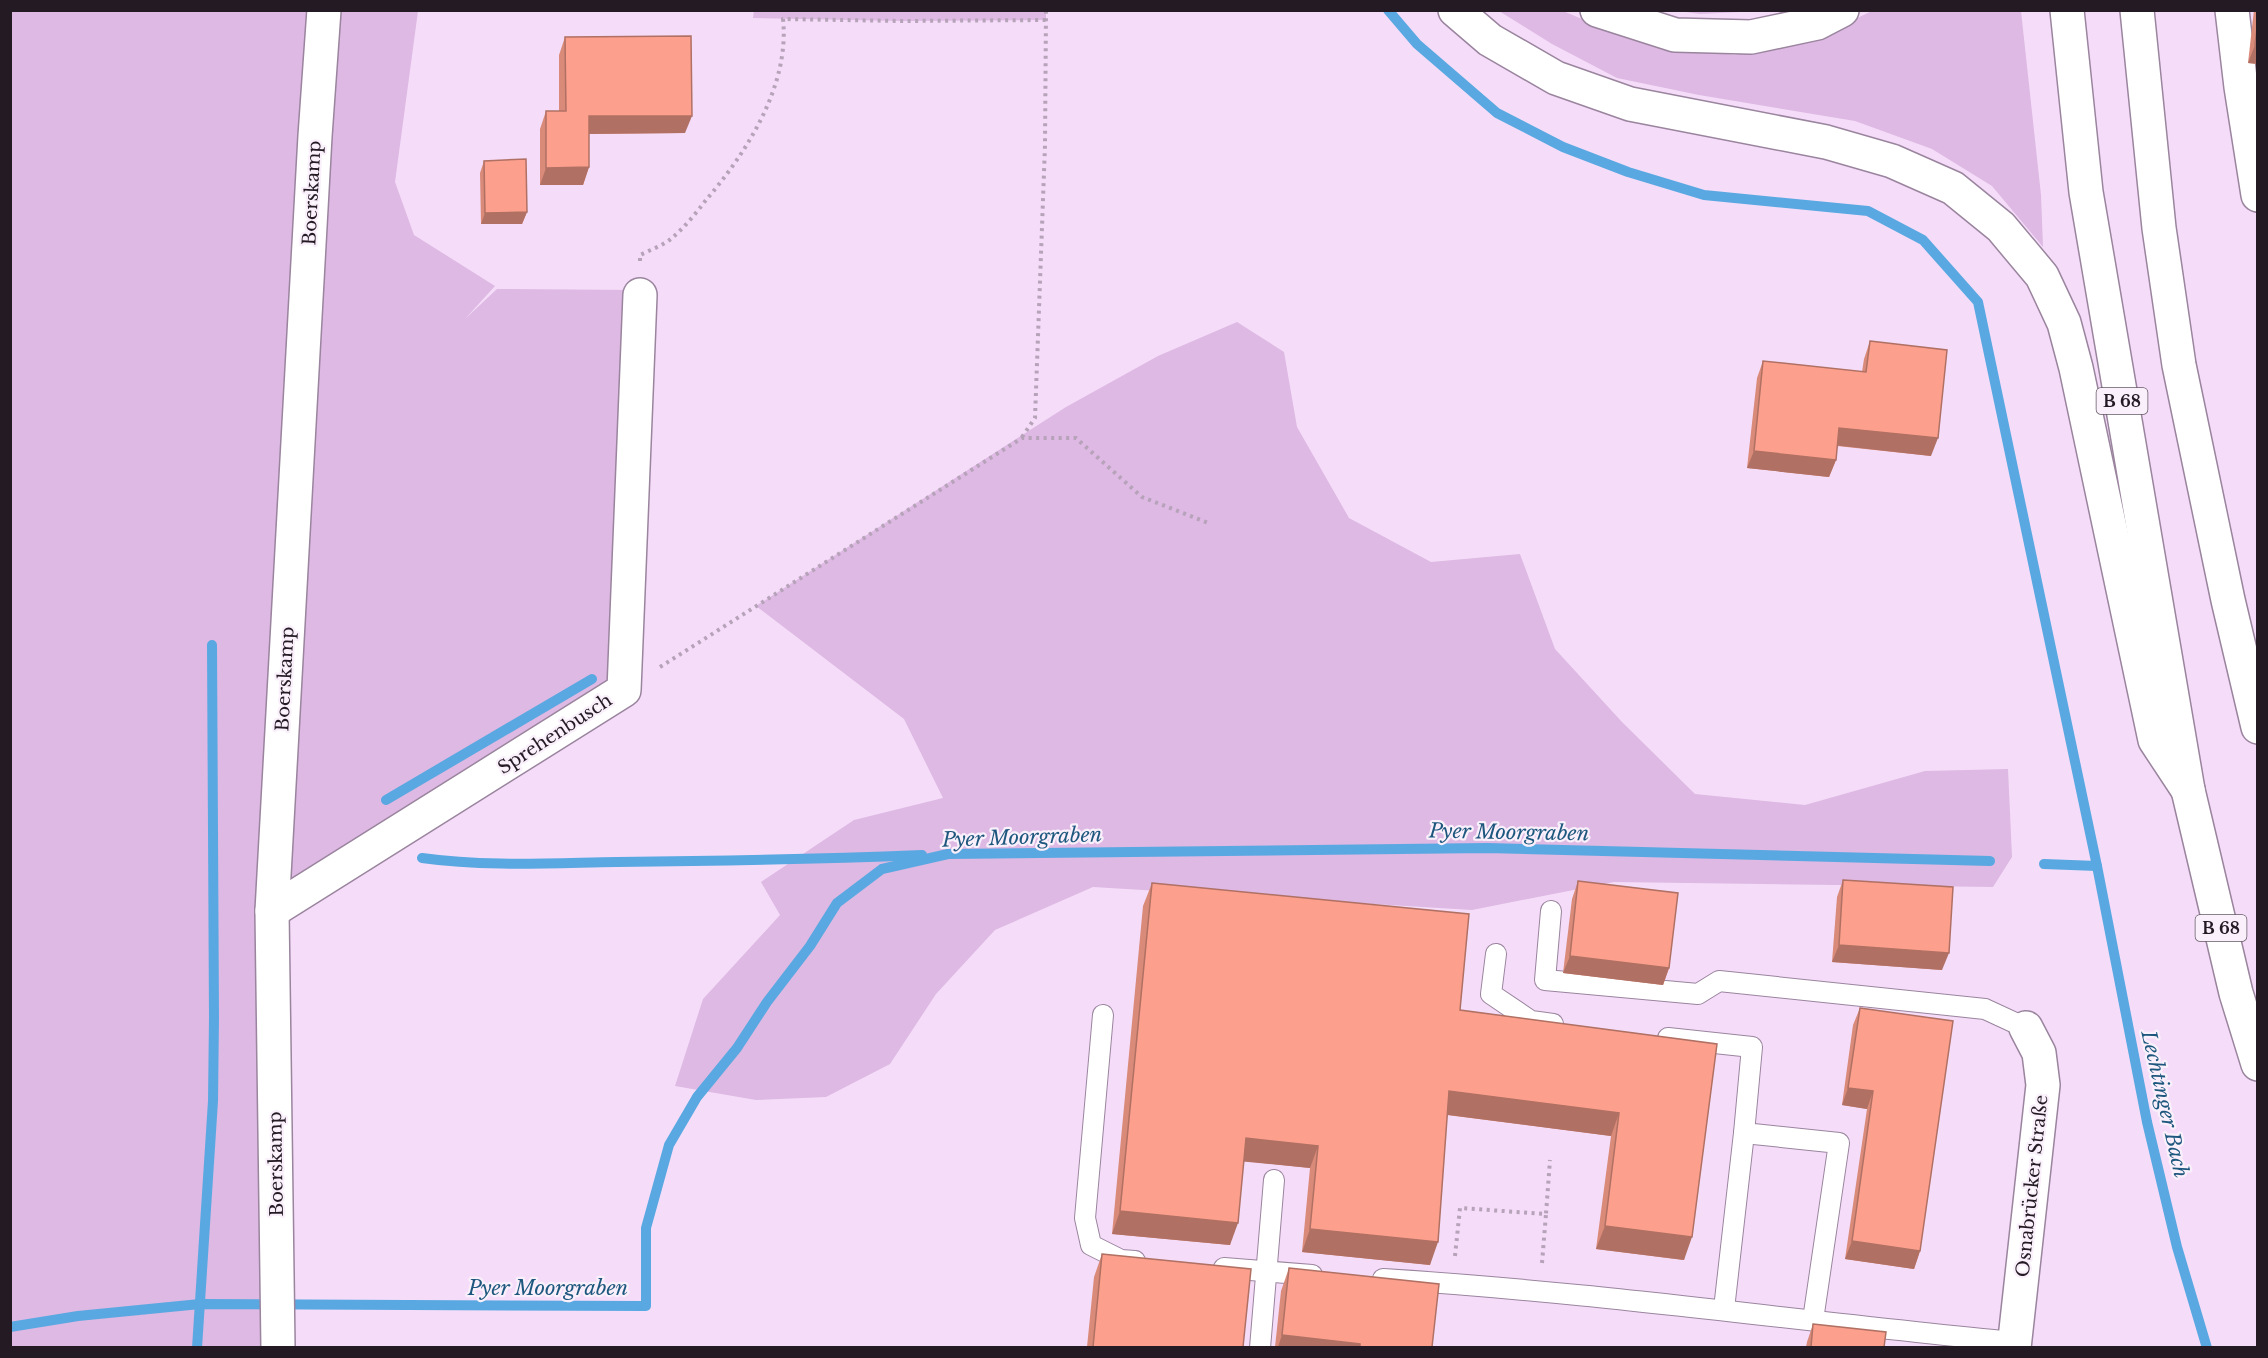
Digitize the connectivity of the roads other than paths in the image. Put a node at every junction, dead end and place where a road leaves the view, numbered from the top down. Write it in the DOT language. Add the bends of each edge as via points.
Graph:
graph roads {
  1 [pos="324,10"];
  2 [pos="1455,10"];
  3 [pos="1597,10"];
  4 [pos="1842,10"];
  5 [pos="2067,10"];
  6 [pos="2137,10"];
  7 [pos="2232,10"];
  8 [pos="2258,195"];
  9 [pos="640,294"];
  10 [pos="2258,727"];
  11 [pos="2188,790"];
  12 [pos="272,911"];
  13 [pos="1551,911"];
  14 [pos="1496,954"];
  15 [pos="1103,1015"];
  16 [pos="1577,1027"];
  17 [pos="2026,1028"];
  18 [pos="1647,1035"];
  19 [pos="2258,1064"];
  20 [pos="1744,1133"];
  21 [pos="1274,1180"];
  22 [pos="1155,1263"];
  23 [pos="1200,1266"];
  24 [pos="1268,1272"];
  25 [pos="1325,1276"];
  26 [pos="1360,1278"];
  27 [pos="1724,1309"];
  28 [pos="1813,1320"];
  29 [pos="2014,1345"];
  30 [pos="278,1347"];
  31 [pos="1260,1347"];
  1 -- 12 [label="main road, Boerskamp"];
  2 -- 11 [label="main road" via="1490,40 1556,78 1630,104 1826,142 1892,161 1953,188 2001,227 2042,276 2064,323 2155,740"];
  3 -- 4 [label="main road" via="1675,35 1751,37 1817,23"];
  5 -- 11 [label="main road, B 68" via="2086,192"];
  6 -- 10 [label="main road" via="2158,228 2180,364"];
  7 -- 8 [label="main road"];
  9 -- 12 [label="main road, Sprehenbusch" via="624,690"];
  11 -- 19 [label="main road, B 68" via="2236,993"];
  12 -- 30 [label="main road, Boerskamp"];
  13 -- 17 [label="lane" via="1545,980 1698,994 1719,981 1985,1009"];
  14 -- 16 [label="lane" via="1491,994 1531,1021"];
  15 -- 22 [label="lane" via="1085,1218 1091,1245 1121,1260"];
  17 -- 29 [label="main road, Osnabrücker Straße" via="2039,1053 2043,1085"];
  18 -- 20 [label="lane" via="1752,1047"];
  20 -- 27 [label="lane"];
  20 -- 28 [label="lane" via="1839,1143"];
  21 -- 24 [label="lane"];
  23 -- 24 [label="lane"];
  24 -- 25 [label="lane"];
  24 -- 31 [label="lane"];
  26 -- 27 [label="lane"];
  27 -- 28 [label="lane"];
  28 -- 29 [label="lane"];
}
